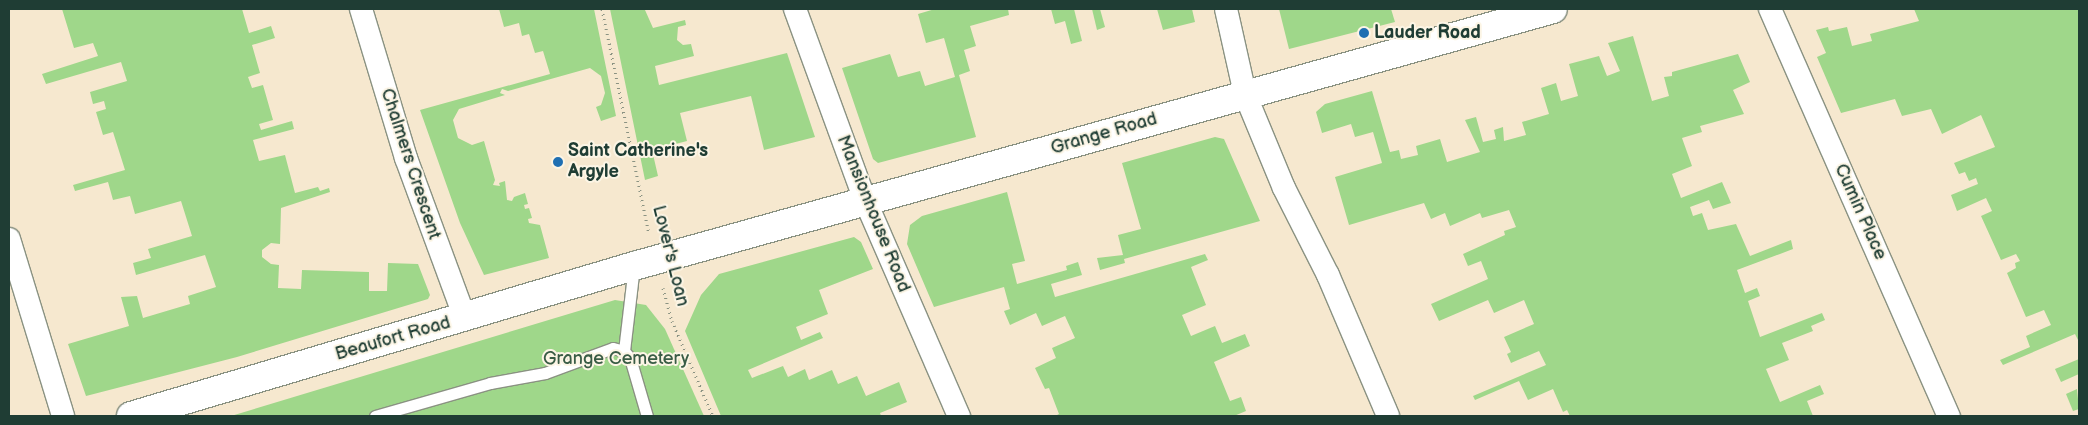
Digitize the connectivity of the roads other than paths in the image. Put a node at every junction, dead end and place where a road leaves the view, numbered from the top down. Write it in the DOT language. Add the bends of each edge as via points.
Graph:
graph roads {
  1 [pos="361,9"];
  2 [pos="795,9"];
  3 [pos="1226,9"];
  4 [pos="1554,9"];
  5 [pos="1770,9"];
  6 [pos="1245,94"];
  7 [pos="866,200"];
  8 [pos="9,239"];
  9 [pos="645,263"];
  10 [pos="465,318"];
  11 [pos="624,351"];
  12 [pos="63,416"];
  13 [pos="131,416"];
  14 [pos="375,416"];
  15 [pos="647,416"];
  16 [pos="959,416"];
  17 [pos="1388,416"];
  18 [pos="1949,416"];
  1 -- 10 [label="street, Chalmers Crescent" via="406,158"];
  2 -- 7 [label="street, Mansionhouse Road"];
  3 -- 6 [label="street"];
  4 -- 6 [label="street, Grange Road"];
  5 -- 18 [label="street, Cumin Place"];
  6 -- 7 [label="street, Grange Road"];
  6 -- 17 [label="street" via="1284,188 1328,274"];
  7 -- 9 [label="street, Grange Road"];
  7 -- 16 [label="street, Mansionhouse Road"];
  8 -- 12 [label="street"];
  9 -- 10 [label="street, Beaufort Road"];
  9 -- 11 [label="lane"];
  10 -- 13 [label="street, Beaufort Road"];
  11 -- 14 [label="lane" via="613,348 552,371 490,383"];
  11 -- 15 [label="lane" via="630,358"];
}
